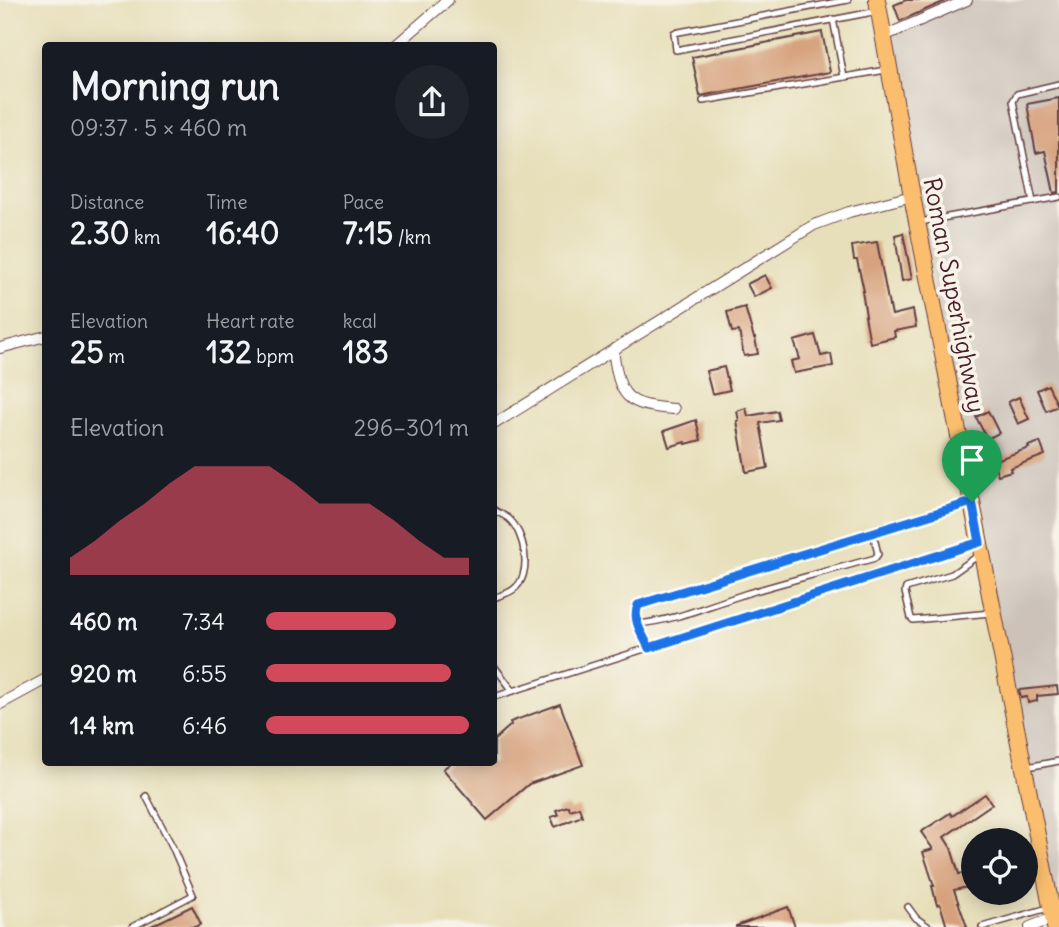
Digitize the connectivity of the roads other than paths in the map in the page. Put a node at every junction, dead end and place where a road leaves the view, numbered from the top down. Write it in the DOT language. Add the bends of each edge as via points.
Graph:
graph roads {
  1 [pos="448,0"];
  2 [pos="848,0"];
  3 [pos="967,0"];
  4 [pos="824,5"];
  5 [pos="878,5"];
  6 [pos="749,19"];
  7 [pos="830,20"];
  8 [pos="752,35"];
  9 [pos="884,36"];
  10 [pos="399,42"];
  11 [pos="890,69"];
  12 [pos="844,77"];
  13 [pos="1059,83"];
  14 [pos="703,101"];
  15 [pos="912,196"];
  16 [pos="1059,197"];
  17 [pos="1033,202"];
  18 [pos="917,223"];
  19 [pos="42,337"];
  20 [pos="0,348"];
  21 [pos="613,350"];
  22 [pos="674,409"];
  23 [pos="497,422"];
  24 [pos="972,502"];
  25 [pos="497,512"];
  26 [pos="873,533"];
  27 [pos="981,547"];
  28 [pos="497,597"];
  29 [pos="994,613"];
  30 [pos="637,624"];
  31 [pos="649,648"];
  32 [pos="497,670"];
  33 [pos="42,681"];
  34 [pos="513,691"];
  35 [pos="497,696"];
  36 [pos="0,704"];
  37 [pos="1059,761"];
  38 [pos="1024,768"];
  39 [pos="146,796"];
  40 [pos="908,907"];
  41 [pos="1053,917"];
  42 [pos="132,927"];
  43 [pos="929,927"];
  44 [pos="982,927"];
  45 [pos="1030,927"];
  1 -- 10 [label="street"];
  2 -- 4 [label="lane"];
  3 -- 9 [label="street"];
  4 -- 6 [label="lane"];
  4 -- 7 [label="lane"];
  5 -- 7 [label="lane"];
  5 -- 9 [label="main road, Roman Superhighway"];
  6 -- 8 [label="lane"];
  6 -- 8 [label="lane" via="674,33 676,50"];
  7 -- 8 [label="lane"];
  7 -- 12 [label="lane"];
  9 -- 11 [label="main road, Roman Superhighway"];
  11 -- 12 [label="lane"];
  11 -- 15 [label="main road, Roman Superhighway"];
  12 -- 14 [label="lane"];
  13 -- 17 [label="lane" via="1017,94 1013,101"];
  15 -- 18 [label="main road, Roman Superhighway"];
  15 -- 21 [label="street" via="814,225"];
  16 -- 17 [label="lane"];
  17 -- 18 [label="lane"];
  18 -- 24 [label="main road, Roman Superhighway"];
  19 -- 20 [label="street"];
  21 -- 22 [label="street" via="624,393 643,405"];
  21 -- 23 [label="street"];
  24 -- 26 [label="lane"];
  24 -- 27 [label="main road, Roman Superhighway"];
  25 -- 28 [label="lane" via="515,526 526,565 519,584"];
  26 -- 30 [label="lane" via="638,605"];
  26 -- 30 [label="lane" via="878,554 874,558"];
  27 -- 29 [label="main road, Roman Superhighway"];
  27 -- 29 [label="lane" via="952,574 905,592 913,620"];
  27 -- 31 [label="lane"];
  29 -- 38 [label="main road, Roman Superhighway"];
  30 -- 31 [label="lane"];
  31 -- 34 [label="lane"];
  32 -- 34 [label="lane"];
  33 -- 36 [label="street"];
  34 -- 35 [label="lane"];
  37 -- 38 [label="lane"];
  38 -- 41 [label="main road, Roman Superhighway"];
  39 -- 42 [label="lane" via="193,895"];
  40 -- 43 [label="lane"];
  41 -- 44 [label="lane"];
  41 -- 45 [label="street"];
}
